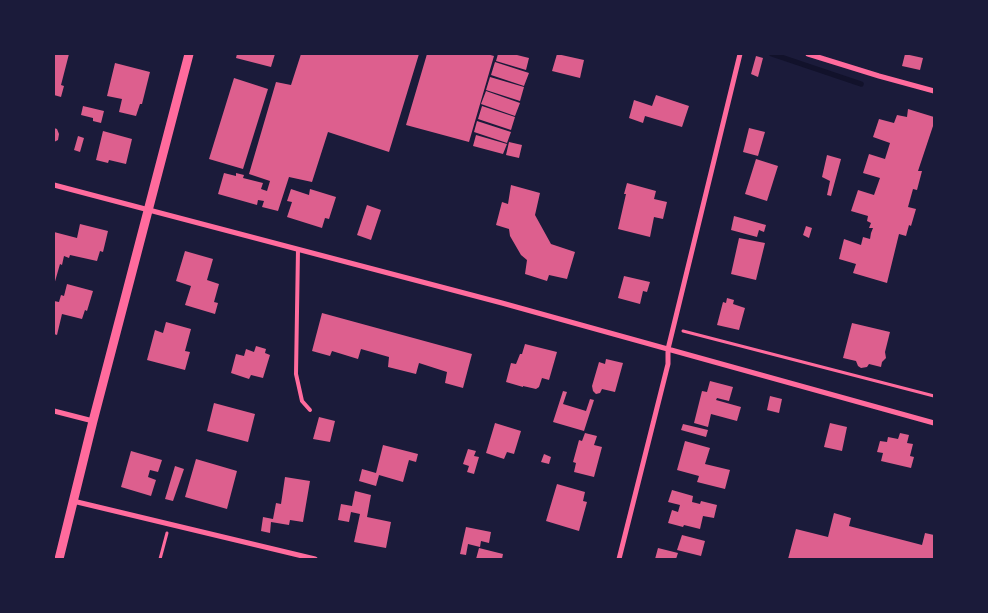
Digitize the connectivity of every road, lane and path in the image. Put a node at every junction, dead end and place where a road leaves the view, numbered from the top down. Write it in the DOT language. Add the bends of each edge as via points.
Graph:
graph roads {
  1 [pos="189,54"];
  2 [pos="740,54"];
  3 [pos="808,54"];
  4 [pos="934,91"];
  5 [pos="54,185"];
  6 [pos="148,210"];
  7 [pos="298,249"];
  8 [pos="673,329"];
  9 [pos="668,349"];
  10 [pos="934,396"];
  11 [pos="54,410"];
  12 [pos="310,410"];
  13 [pos="93,421"];
  14 [pos="934,423"];
  15 [pos="73,501"];
  16 [pos="166,533"];
  17 [pos="58,559"];
  18 [pos="160,559"];
  19 [pos="315,559"];
  20 [pos="619,559"];
  1 -- 6 [label="street"];
  2 -- 8 [label="street"];
  3 -- 4 [label="street"];
  5 -- 6 [label="street"];
  6 -- 7 [label="street"];
  6 -- 13 [label="street"];
  7 -- 9 [label="street"];
  7 -- 12 [label="lane" via="296,374 302,401"];
  8 -- 9 [label="street"];
  8 -- 10 [label="path"];
  9 -- 14 [label="street"];
  9 -- 20 [label="street" via="668,364"];
  11 -- 13 [label="street"];
  13 -- 15 [label="street"];
  15 -- 17 [label="street"];
  15 -- 19 [label="street"];
  16 -- 18 [label="path"];
}
